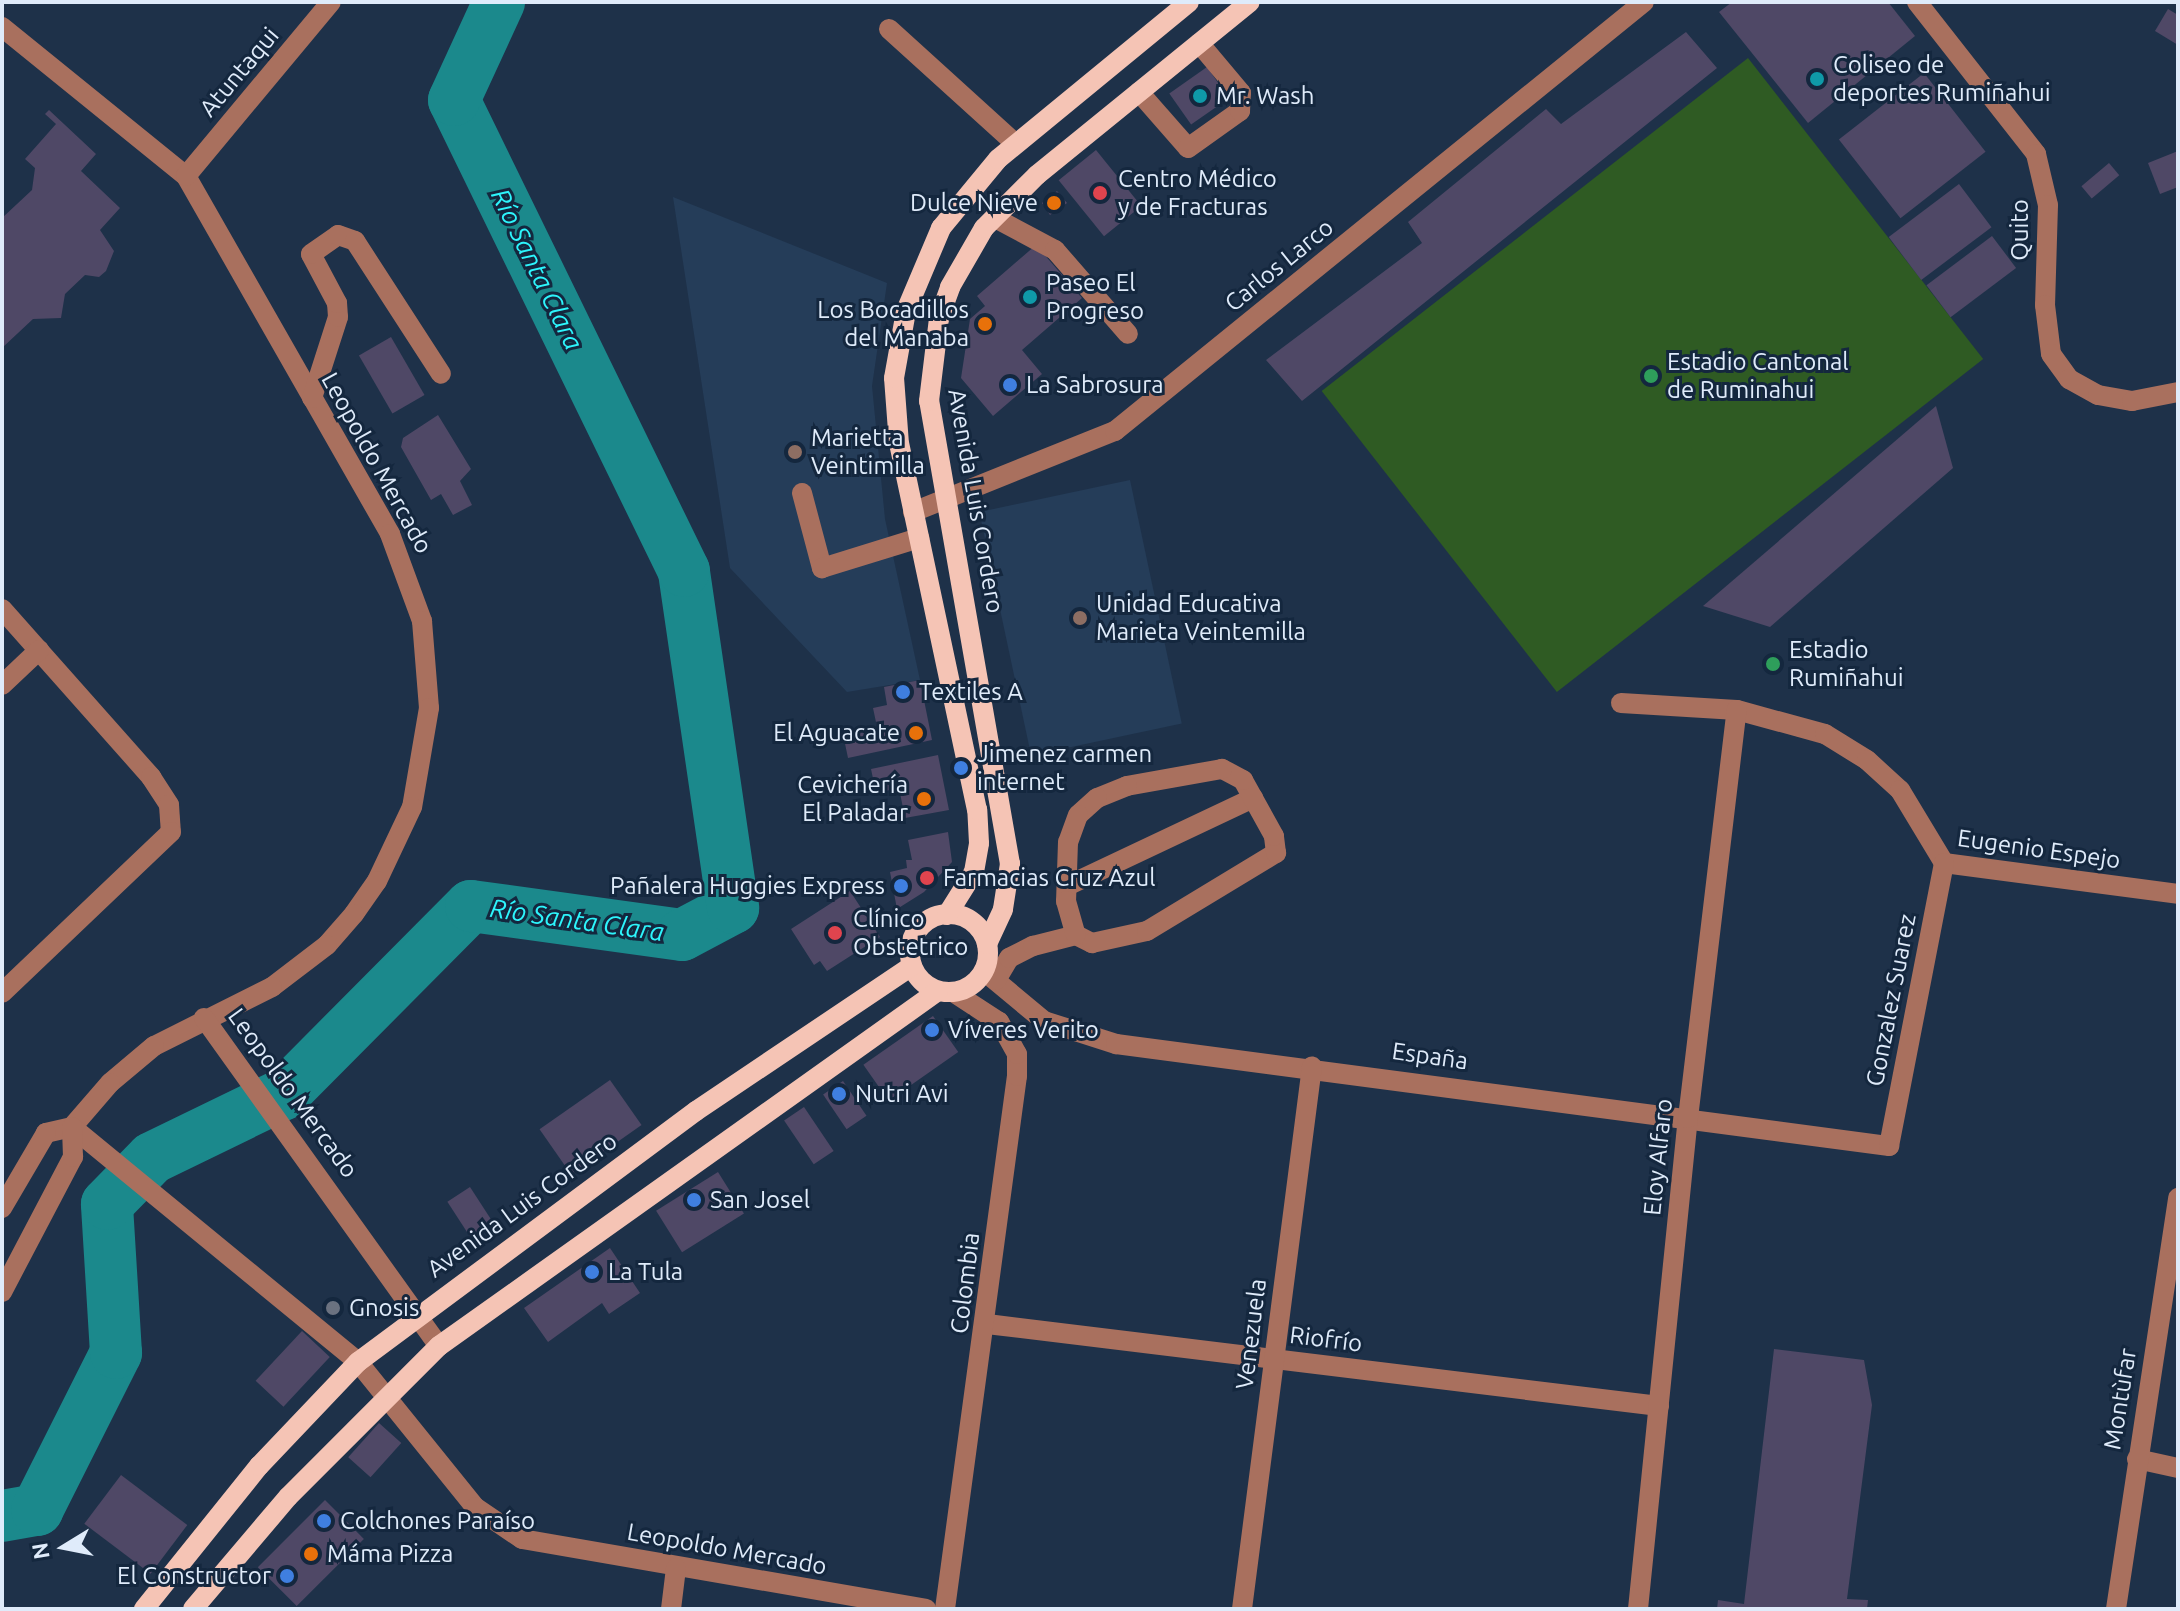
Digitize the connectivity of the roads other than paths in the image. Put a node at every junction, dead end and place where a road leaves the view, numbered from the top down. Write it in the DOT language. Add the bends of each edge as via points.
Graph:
graph roads {
  1 [pos="331,2"];
  2 [pos="1189,2"];
  3 [pos="1250,2"];
  4 [pos="1644,2"];
  5 [pos="1917,2"];
  6 [pos="2,27"];
  7 [pos="889,29"];
  8 [pos="1199,43"];
  9 [pos="1139,92"];
  10 [pos="1016,144"];
  11 [pos="186,176"];
  12 [pos="995,218"];
  13 [pos="1128,334"];
  14 [pos="441,374"];
  15 [pos="2178,392"];
  16 [pos="312,398"];
  17 [pos="802,493"];
  18 [pos="949,500"];
  19 [pos="913,512"];
  20 [pos="919,538"];
  21 [pos="2,609"];
  22 [pos="39,650"];
  23 [pos="2,685"];
  24 [pos="1621,703"];
  25 [pos="1737,710"];
  26 [pos="1253,798"];
  27 [pos="1944,863"];
  28 [pos="1067,886"];
  29 [pos="2178,894"];
  30 [pos="947,915"];
  31 [pos="1076,935"];
  32 [pos="987,944"];
  33 [pos="912,966"];
  34 [pos="990,975"];
  35 [pos="946,992"];
  36 [pos="2,993"];
  37 [pos="204,1018"];
  38 [pos="1312,1066"];
  39 [pos="1688,1118"];
  40 [pos="72,1127"];
  41 [pos="1889,1146"];
  42 [pos="2178,1198"];
  43 [pos="2,1208"];
  44 [pos="2,1292"];
  45 [pos="419,1313"];
  46 [pos="987,1324"];
  47 [pos="439,1346"];
  48 [pos="1274,1359"];
  49 [pos="358,1362"];
  50 [pos="387,1393"];
  51 [pos="1659,1406"];
  52 [pos="2137,1459"];
  53 [pos="2178,1468"];
  54 [pos="676,1568"];
  55 [pos="144,1609"];
  56 [pos="193,1609"];
  57 [pos="671,1609"];
  58 [pos="926,1609"];
  59 [pos="945,1609"];
  60 [pos="1242,1609"];
  61 [pos="1638,1609"];
  62 [pos="2116,1609"];
  1 -- 11 [label="street, Atuntaqui"];
  2 -- 10 [label="main road"];
  3 -- 8 [label="main road, Avenida Luis Cordero"];
  4 -- 18 [label="street, Carlos Larco" via="1115,431"];
  5 -- 15 [label="street, Quito" via="2036,154 2048,205 2045,305 2051,354 2069,379 2098,395 2132,401"];
  6 -- 11 [label="street, Leopoldo Mercado"];
  7 -- 10 [label="street"];
  8 -- 9 [label="main road, Avenida Luis Cordero"];
  8 -- 9 [label="street" via="1241,93 1240,111 1229,120 1188,148"];
  9 -- 12 [label="main road, Avenida Luis Cordero" via="1037,175"];
  10 -- 19 [label="main road" via="941,228 906,311 894,378 899,444"];
  11 -- 16 [label="street, Leopoldo Mercado"];
  12 -- 13 [label="street" via="1055,250"];
  12 -- 18 [label="main road, Avenida Luis Cordero" via="950,287 931,352 929,401"];
  14 -- 16 [label="street" via="355,241 338,235 311,254 337,303 338,317"];
  16 -- 37 [label="street, Leopoldo Mercado" via="409,577 426,649 429,708 412,807 377,881 327,945 272,987"];
  17 -- 20 [label="street" via="822,568"];
  18 -- 19 [label="street, Carlos Larco"];
  18 -- 32 [label="main road, Avenida Luis Cordero" via="1010,864 1003,909"];
  19 -- 20 [label="main road"];
  20 -- 30 [label="main road" via="977,810 979,858"];
  21 -- 22 [label="street"];
  22 -- 23 [label="street"];
  22 -- 36 [label="street" via="151,777 169,805 171,832"];
  24 -- 25 [label="street, Eugenio Espejo"];
  25 -- 27 [label="street, Eugenio Espejo" via="1825,734 1867,760 1900,790"];
  25 -- 39 [label="street, Eloy Alfaro"];
  26 -- 28 [label="street"];
  26 -- 28 [label="street" via="1243,780 1222,769 1127,786 1097,798 1078,815 1068,842"];
  26 -- 31 [label="street" via="1278,846 1276,853 1147,931 1092,943"];
  27 -- 29 [label="street, Eugenio Espejo"];
  27 -- 41 [label="street, Gonzalez Suarez"];
  28 -- 31 [label="street"];
  30 -- 32 [label="main road" via="968,919"];
  30 -- 33 [label="main road" via="917,931"];
  31 -- 34 [label="street" via="1022,950"];
  32 -- 34 [label="main road"];
  33 -- 35 [label="main road"];
  33 -- 45 [label="main road, Avenida Luis Cordero" via="696,1111"];
  34 -- 35 [label="main road"];
  34 -- 38 [label="street, España" via="1044,1021 1072,1034 1116,1044"];
  35 -- 46 [label="street, Colombia" via="999,1022 1017,1054"];
  35 -- 47 [label="main road"];
  37 -- 40 [label="street" via="132,1065"];
  37 -- 45 [label="street, Leopoldo Mercado"];
  38 -- 39 [label="street, España"];
  38 -- 48 [label="street, Venezuela"];
  39 -- 41 [label="street, España"];
  39 -- 51 [label="street, Eloy Alfaro"];
  40 -- 43 [label="street" via="46,1133"];
  40 -- 44 [label="street" via="73,1157"];
  40 -- 49 [label="street, Leopoldo Mercado"];
  42 -- 52 [label="street, Montùfar"];
  45 -- 47 [label="street, Leopoldo Mercado"];
  45 -- 49 [label="main road, Avenida Luis Cordero"];
  46 -- 48 [label="street, Riofrío"];
  46 -- 59 [label="street, Colombia"];
  47 -- 50 [label="main road"];
  48 -- 51 [label="street, Riofrío"];
  48 -- 60 [label="street, Venezuela"];
  49 -- 50 [label="street, Leopoldo Mercado"];
  49 -- 55 [label="main road, Avenida Luis Cordero" via="259,1466"];
  50 -- 54 [label="street, Leopoldo Mercado" via="475,1507 522,1539"];
  50 -- 56 [label="main road" via="288,1497"];
  51 -- 61 [label="street, Eloy Alfaro"];
  52 -- 53 [label="street"];
  52 -- 62 [label="street, Montùfar"];
  54 -- 57 [label="street"];
  54 -- 58 [label="street, Leopoldo Mercado"];
}
